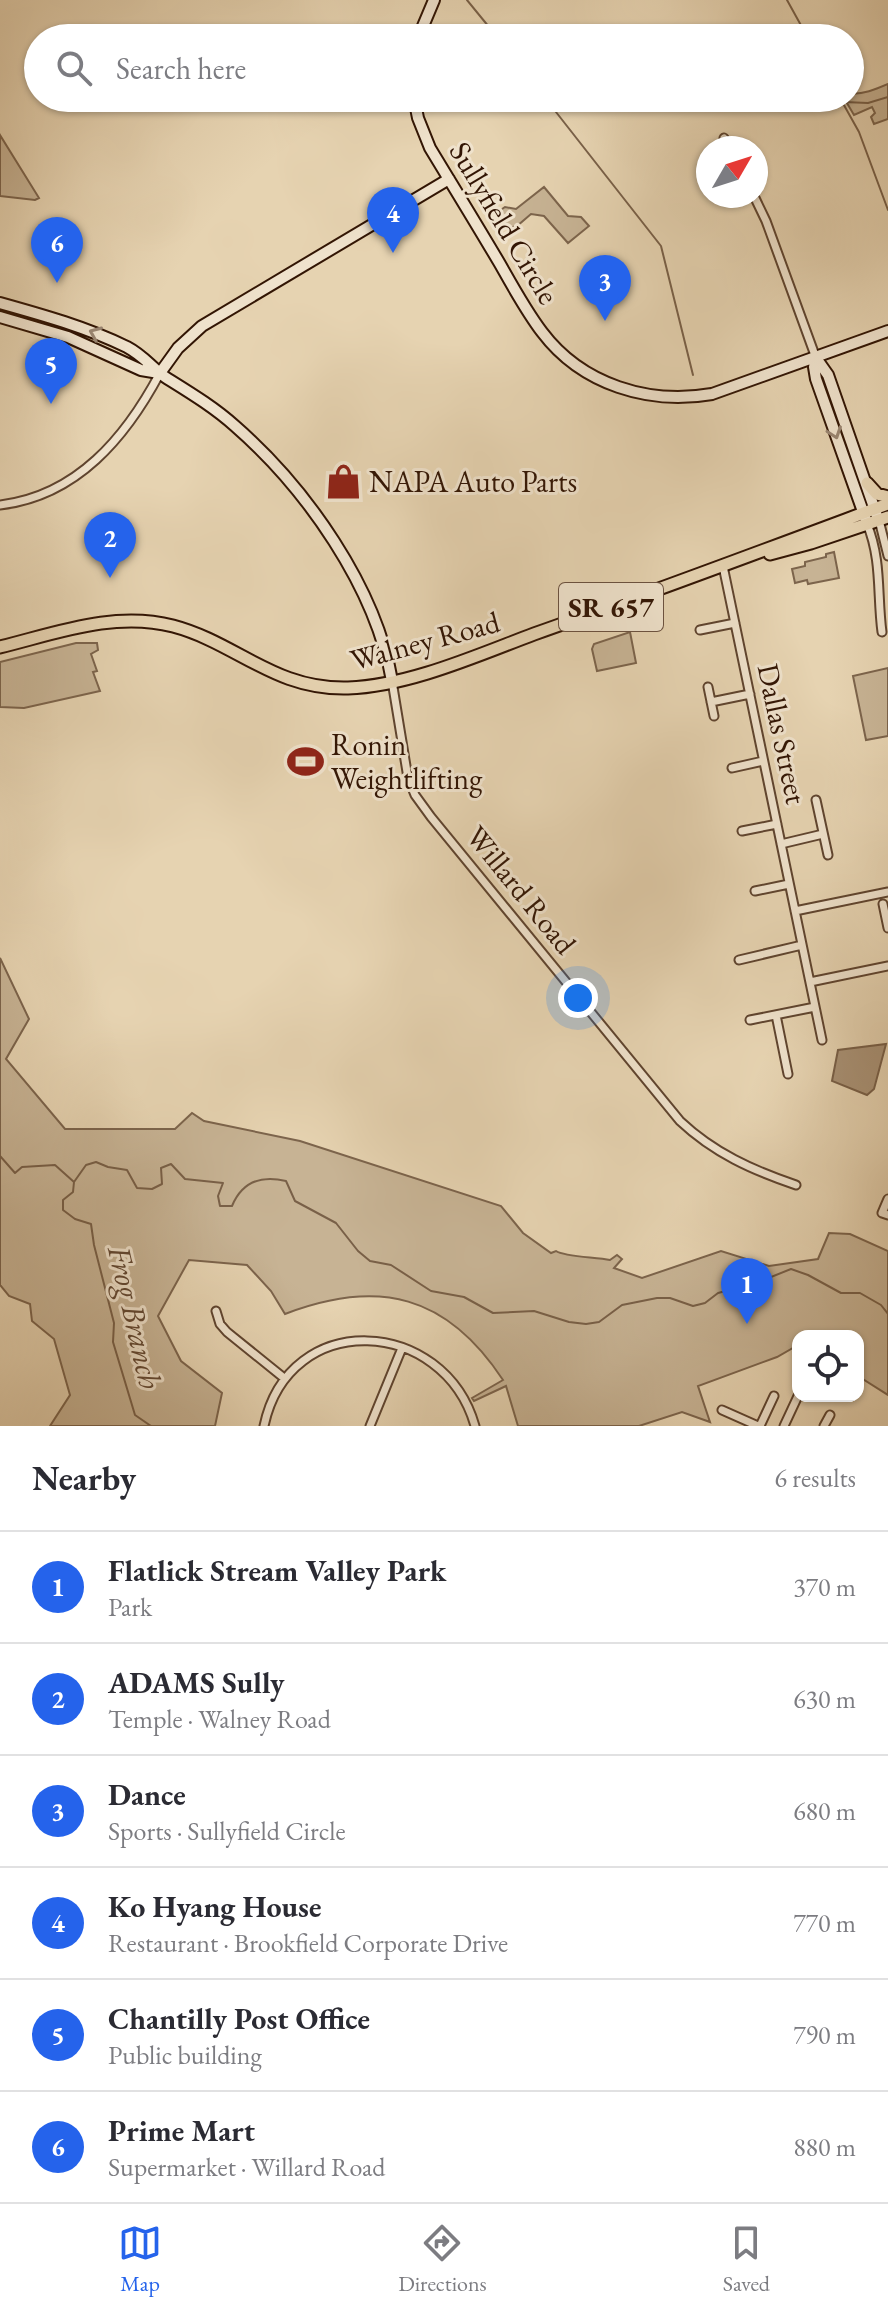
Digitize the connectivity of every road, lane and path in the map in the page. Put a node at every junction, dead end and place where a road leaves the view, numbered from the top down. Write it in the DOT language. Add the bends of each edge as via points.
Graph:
graph roads {
  1 [pos="434,0"];
  2 [pos="424,24"];
  3 [pos="418,112"];
  4 [pos="449,179"];
  5 [pos="760,208"];
  6 [pos="0,303"];
  7 [pos="0,317"];
  8 [pos="888,331"];
  9 [pos="816,358"];
  10 [pos="160,373"];
  11 [pos="867,483"];
  12 [pos="888,497"];
  13 [pos="888,504"];
  14 [pos="0,505"];
  15 [pos="875,517"];
  16 [pos="888,556"];
  17 [pos="723,566"];
  18 [pos="735,623"];
  19 [pos="700,630"];
  20 [pos="882,632"];
  21 [pos="0,647"];
  22 [pos="392,681"];
  23 [pos="708,687"];
  24 [pos="750,694"];
  25 [pos="711,702"];
  26 [pos="714,716"];
  27 [pos="763,761"];
  28 [pos="732,768"];
  29 [pos="816,800"];
  30 [pos="777,824"];
  31 [pos="742,831"];
  32 [pos="823,834"];
  33 [pos="781,844"];
  34 [pos="828,855"];
  35 [pos="789,884"];
  36 [pos="755,891"];
  37 [pos="888,892"];
  38 [pos="883,904"];
  39 [pos="795,911"];
  40 [pos="888,928"];
  41 [pos="802,945"];
  42 [pos="739,960"];
  43 [pos="888,966"];
  44 [pos="810,982"];
  45 [pos="815,1007"];
  46 [pos="776,1015"];
  47 [pos="750,1020"];
  48 [pos="822,1040"];
  49 [pos="788,1074"];
  50 [pos="796,1185"];
  51 [pos="888,1199"];
  52 [pos="888,1215"];
  53 [pos="216,1311"];
  54 [pos="402,1348"];
  55 [pos="284,1378"];
  56 [pos="774,1396"];
  57 [pos="795,1402"];
  58 [pos="722,1410"];
  59 [pos="830,1415"];
  60 [pos="264,1426"];
  61 [pos="370,1426"];
  62 [pos="475,1426"];
  63 [pos="759,1426"];
  64 [pos="784,1426"];
  65 [pos="824,1426"];
  1 -- 2 [label="street"];
  3 -- 4 [label="street, Sullyfield Circle" via="425,138"];
  4 -- 9 [label="street, Sullyfield Circle" via="541,332 564,356 604,382 658,397 692,398"];
  4 -- 10 [label="street" via="202,326"];
  5 -- 9 [label="street"];
  10 -- 6 [label="street, Willard Road, one-way" via="127,348 46,315"];
  7 -- 10 [label="street, Willard Road"];
  8 -- 9 [label="street, Sullyfield Circle"];
  9 -- 11 [label="street" via="828,375"];
  9 -- 15 [label="street, one-way" via="816,379"];
  10 -- 14 [label="street" via="126,430 92,464 48,491"];
  10 -- 22 [label="street, Willard Road" via="232,423 309,507 362,592"];
  11 -- 12 [label="main road"];
  11 -- 15 [label="street"];
  13 -- 15 [label="main road, Walney Road / SR 657"];
  15 -- 16 [label="street"];
  15 -- 17 [label="main road, Walney Road / SR 657" via="811,543"];
  15 -- 20 [label="street"];
  17 -- 18 [label="street, Dallas Street"];
  17 -- 22 [label="main road, Walney Road / SR 657"];
  18 -- 19 [label="street"];
  18 -- 24 [label="street, Dallas Street"];
  21 -- 22 [label="main road, Walney Road / SR 657" via="109,621 156,623 188,632 302,684 346,688"];
  22 -- 50 [label="street, Willard Road" via="408,778 431,817 680,1121 728,1158"];
  23 -- 25 [label="street"];
  24 -- 25 [label="street"];
  24 -- 27 [label="street, Dallas Street"];
  25 -- 26 [label="street"];
  27 -- 28 [label="street"];
  27 -- 30 [label="street, Dallas Street"];
  29 -- 32 [label="street"];
  30 -- 31 [label="street"];
  30 -- 33 [label="street, Dallas Street"];
  32 -- 33 [label="street"];
  32 -- 34 [label="street"];
  33 -- 35 [label="street, Dallas Street"];
  35 -- 36 [label="street"];
  35 -- 39 [label="street, Dallas Street"];
  37 -- 39 [label="street"];
  38 -- 40 [label="street"];
  39 -- 41 [label="street, Dallas Street"];
  41 -- 42 [label="street"];
  41 -- 44 [label="street, Dallas Street"];
  43 -- 44 [label="street"];
  44 -- 45 [label="street, Dallas Street"];
  45 -- 46 [label="street"];
  45 -- 48 [label="street, Dallas Street"];
  46 -- 47 [label="street"];
  46 -- 49 [label="street"];
  51 -- 52 [label="street" via="882,1213"];
  53 -- 55 [label="street" via="227,1332"];
  54 -- 55 [label="street" via="365,1340 338,1344 313,1353"];
  54 -- 61 [label="street"];
  54 -- 62 [label="street" via="450,1378"];
  55 -- 60 [label="street"];
  56 -- 63 [label="street"];
  57 -- 64 [label="street"];
  58 -- 63 [label="street"];
  59 -- 65 [label="street"];
}
